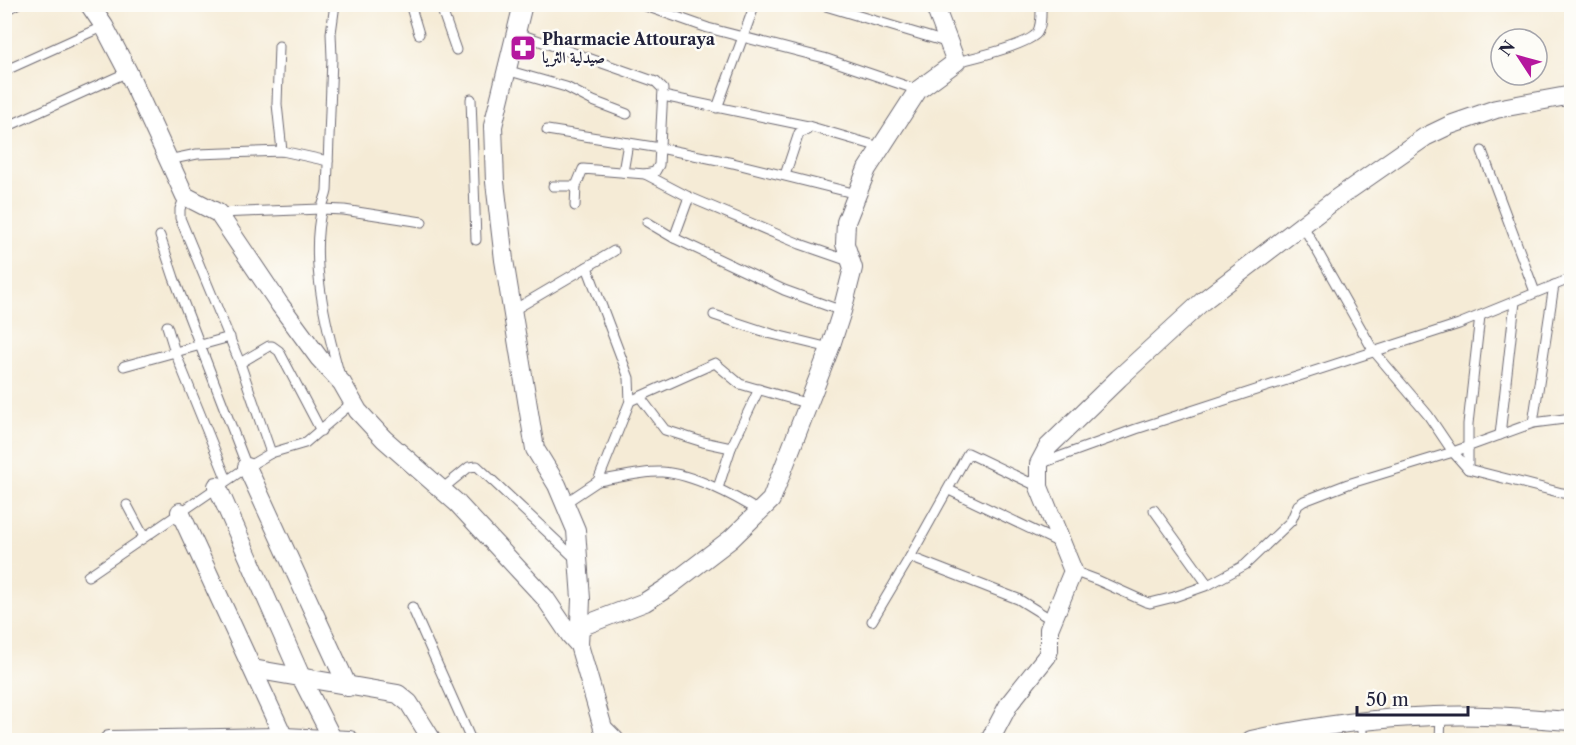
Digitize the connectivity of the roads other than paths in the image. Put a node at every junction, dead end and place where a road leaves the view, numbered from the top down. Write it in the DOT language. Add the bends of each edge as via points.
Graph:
graph roads {
  1 [pos="17,4"];
  2 [pos="335,4"];
  3 [pos="440,4"];
  4 [pos="523,4"];
  5 [pos="640,4"];
  6 [pos="755,4"];
  7 [pos="819,4"];
  8 [pos="934,4"];
  9 [pos="1041,4"];
  10 [pos="91,5"];
  11 [pos="411,5"];
  12 [pos="4,11"];
  13 [pos="104,26"];
  14 [pos="517,33"];
  15 [pos="419,34"];
  16 [pos="743,38"];
  17 [pos="949,43"];
  18 [pos="279,46"];
  19 [pos="456,50"];
  20 [pos="956,62"];
  21 [pos="506,70"];
  22 [pos="4,71"];
  23 [pos="128,72"];
  24 [pos="918,90"];
  25 [pos="1572,95"];
  26 [pos="663,96"];
  27 [pos="471,99"];
  28 [pos="717,108"];
  29 [pos="627,114"];
  30 [pos="808,126"];
  31 [pos="4,128"];
  32 [pos="547,130"];
  33 [pos="628,143"];
  34 [pos="880,147"];
  35 [pos="660,148"];
  36 [pos="282,151"];
  37 [pos="1482,151"];
  38 [pos="168,160"];
  39 [pos="328,161"];
  40 [pos="623,172"];
  41 [pos="645,174"];
  42 [pos="785,175"];
  43 [pos="484,182"];
  44 [pos="553,186"];
  45 [pos="576,186"];
  46 [pos="857,194"];
  47 [pos="184,196"];
  48 [pos="689,197"];
  49 [pos="575,206"];
  50 [pos="321,209"];
  51 [pos="218,213"];
  52 [pos="422,222"];
  53 [pos="647,222"];
  54 [pos="1302,224"];
  55 [pos="160,236"];
  56 [pos="674,238"];
  57 [pos="476,240"];
  58 [pos="614,251"];
  59 [pos="852,262"];
  60 [pos="587,267"];
  61 [pos="1572,278"];
  62 [pos="1554,285"];
  63 [pos="1535,292"];
  64 [pos="1515,302"];
  65 [pos="512,311"];
  66 [pos="842,311"];
  67 [pos="714,315"];
  68 [pos="1480,316"];
  69 [pos="166,326"];
  70 [pos="230,337"];
  71 [pos="200,344"];
  72 [pos="830,348"];
  73 [pos="1373,350"];
  74 [pos="175,352"];
  75 [pos="240,363"];
  76 [pos="124,366"];
  77 [pos="342,383"];
  78 [pos="759,389"];
  79 [pos="640,397"];
  80 [pos="353,402"];
  81 [pos="630,402"];
  82 [pos="809,404"];
  83 [pos="1572,418"];
  84 [pos="1533,423"];
  85 [pos="321,431"];
  86 [pos="1500,435"];
  87 [pos="1467,447"];
  88 [pos="731,448"];
  89 [pos="271,453"];
  90 [pos="1453,453"];
  91 [pos="1039,464"];
  92 [pos="247,467"];
  93 [pos="1468,469"];
  94 [pos="598,481"];
  95 [pos="222,483"];
  96 [pos="1039,487"];
  97 [pos="718,488"];
  98 [pos="442,489"];
  99 [pos="949,490"];
  100 [pos="1572,494"];
  101 [pos="565,503"];
  102 [pos="127,505"];
  103 [pos="1154,510"];
  104 [pos="180,512"];
  105 [pos="760,512"];
  106 [pos="144,537"];
  107 [pos="1061,544"];
  108 [pos="910,557"];
  109 [pos="578,560"];
  110 [pos="1073,571"];
  111 [pos="88,576"];
  112 [pos="1208,585"];
  113 [pos="412,607"];
  114 [pos="1052,620"];
  115 [pos="872,621"];
  116 [pos="580,636"];
  117 [pos="253,669"];
  118 [pos="302,679"];
  119 [pos="348,687"];
  120 [pos="1441,716"];
  121 [pos="1572,721"];
  122 [pos="1362,732"];
  123 [pos="1276,738"];
  124 [pos="263,739"];
  125 [pos="284,739"];
  126 [pos="233,740"];
  127 [pos="339,740"];
  128 [pos="109,741"];
  129 [pos="432,741"];
  130 [pos="471,741"];
  131 [pos="615,741"];
  132 [pos="990,741"];
  133 [pos="1251,741"];
  134 [pos="1440,741"];
  1 -- 12 [label="lane"];
  2 -- 39 [label="lane"];
  3 -- 19 [label="lane"];
  4 -- 14 [label="street"];
  5 -- 16 [label="lane"];
  6 -- 16 [label="lane"];
  7 -- 17 [label="lane"];
  8 -- 17 [label="street"];
  9 -- 20 [label="lane" via="1039,27 1031,38"];
  10 -- 13 [label="street"];
  11 -- 15 [label="lane"];
  13 -- 22 [label="lane"];
  13 -- 23 [label="street"];
  14 -- 21 [label="street"];
  14 -- 26 [label="lane" via="656,82 663,88"];
  16 -- 24 [label="lane" via="824,58"];
  16 -- 28 [label="lane"];
  17 -- 20 [label="street"];
  18 -- 36 [label="lane" via="277,104"];
  20 -- 24 [label="street"];
  21 -- 29 [label="lane" via="566,87"];
  21 -- 43 [label="street"];
  23 -- 31 [label="lane"];
  23 -- 38 [label="street"];
  24 -- 34 [label="street"];
  25 -- 54 [label="street" via="1496,109 1435,131"];
  26 -- 28 [label="lane"];
  26 -- 35 [label="lane"];
  27 -- 43 [label="lane"];
  28 -- 30 [label="lane"];
  30 -- 34 [label="lane"];
  30 -- 42 [label="lane" via="799,133"];
  32 -- 33 [label="lane"];
  33 -- 35 [label="lane"];
  33 -- 40 [label="lane"];
  34 -- 46 [label="street"];
  35 -- 41 [label="lane" via="657,169"];
  35 -- 42 [label="lane"];
  36 -- 38 [label="lane" via="197,154"];
  36 -- 39 [label="lane"];
  37 -- 63 [label="lane"];
  38 -- 47 [label="street"];
  39 -- 50 [label="lane" via="327,191"];
  40 -- 41 [label="lane"];
  40 -- 45 [label="lane" via="583,169"];
  41 -- 48 [label="lane"];
  42 -- 46 [label="lane"];
  43 -- 57 [label="lane"];
  43 -- 65 [label="street"];
  44 -- 45 [label="lane"];
  45 -- 49 [label="lane"];
  46 -- 59 [label="street" via="845,234"];
  47 -- 51 [label="street"];
  47 -- 70 [label="lane" via="180,218"];
  48 -- 56 [label="lane"];
  48 -- 59 [label="lane"];
  50 -- 51 [label="lane"];
  50 -- 52 [label="lane"];
  50 -- 77 [label="lane" via="321,294"];
  51 -- 77 [label="street" via="280,305"];
  53 -- 56 [label="lane"];
  54 -- 73 [label="lane"];
  54 -- 91 [label="street" via="1186,316 1059,436"];
  55 -- 71 [label="lane"];
  56 -- 66 [label="lane" via="784,290"];
  58 -- 60 [label="lane"];
  59 -- 66 [label="street"];
  60 -- 65 [label="lane"];
  60 -- 81 [label="lane" via="629,378"];
  61 -- 62 [label="lane"];
  62 -- 63 [label="lane"];
  62 -- 84 [label="lane"];
  63 -- 64 [label="lane"];
  64 -- 68 [label="lane"];
  64 -- 86 [label="lane"];
  65 -- 101 [label="street" via="535,449"];
  66 -- 72 [label="street"];
  67 -- 72 [label="lane"];
  68 -- 73 [label="lane"];
  68 -- 87 [label="lane"];
  69 -- 74 [label="lane"];
  70 -- 71 [label="lane"];
  70 -- 75 [label="lane"];
  71 -- 74 [label="lane"];
  71 -- 92 [label="lane"];
  72 -- 82 [label="street"];
  73 -- 90 [label="lane" via="1428,414"];
  73 -- 91 [label="lane"];
  74 -- 76 [label="lane"];
  74 -- 95 [label="lane"];
  75 -- 85 [label="lane" via="269,346 279,351"];
  75 -- 89 [label="lane"];
  77 -- 80 [label="street"];
  78 -- 79 [label="lane" via="740,384 715,363"];
  78 -- 82 [label="lane"];
  78 -- 88 [label="lane"];
  79 -- 81 [label="lane"];
  79 -- 88 [label="lane" via="665,430"];
  80 -- 85 [label="lane"];
  80 -- 98 [label="street" via="384,439"];
  81 -- 94 [label="lane"];
  82 -- 105 [label="street" via="774,495"];
  83 -- 84 [label="lane"];
  84 -- 86 [label="lane"];
  85 -- 89 [label="lane" via="305,443"];
  86 -- 87 [label="lane"];
  87 -- 90 [label="lane"];
  87 -- 93 [label="lane"];
  88 -- 97 [label="lane"];
  89 -- 92 [label="lane"];
  90 -- 93 [label="lane"];
  90 -- 112 [label="lane" via="1304,501 1291,521 1258,554 1225,578"];
  91 -- 96 [label="street"];
  92 -- 95 [label="lane"];
  92 -- 119 [label="street"];
  93 -- 100 [label="lane"];
  94 -- 97 [label="lane" via="660,472"];
  94 -- 101 [label="lane"];
  95 -- 104 [label="lane"];
  95 -- 118 [label="street"];
  96 -- 99 [label="lane" via="969,453"];
  96 -- 107 [label="street"];
  97 -- 105 [label="lane"];
  98 -- 109 [label="lane" via="469,467 477,466"];
  98 -- 116 [label="street" via="545,598 570,636"];
  99 -- 107 [label="lane"];
  99 -- 108 [label="lane"];
  101 -- 109 [label="street" via="576,530"];
  102 -- 106 [label="lane"];
  103 -- 112 [label="lane"];
  104 -- 106 [label="lane"];
  104 -- 117 [label="street"];
  105 -- 116 [label="street" via="668,588"];
  106 -- 111 [label="lane"];
  107 -- 110 [label="street"];
  108 -- 114 [label="lane" via="1018,598"];
  108 -- 115 [label="lane"];
  109 -- 116 [label="street"];
  110 -- 112 [label="lane" via="1150,603"];
  110 -- 114 [label="street"];
  113 -- 130 [label="lane"];
  114 -- 132 [label="street" via="1047,656 1009,704"];
  116 -- 131 [label="street" via="603,728"];
  117 -- 118 [label="street"];
  117 -- 125 [label="street"];
  118 -- 119 [label="street"];
  118 -- 127 [label="street"];
  119 -- 129 [label="street" via="398,694 409,703"];
  120 -- 121 [label="street"];
  120 -- 122 [label="street"];
  120 -- 134 [label="lane"];
  122 -- 123 [label="street"];
  123 -- 133 [label="street"];
  124 -- 125 [label="street"];
  124 -- 126 [label="street"];
  125 -- 127 [label="street"];
  126 -- 128 [label="street"];
}
